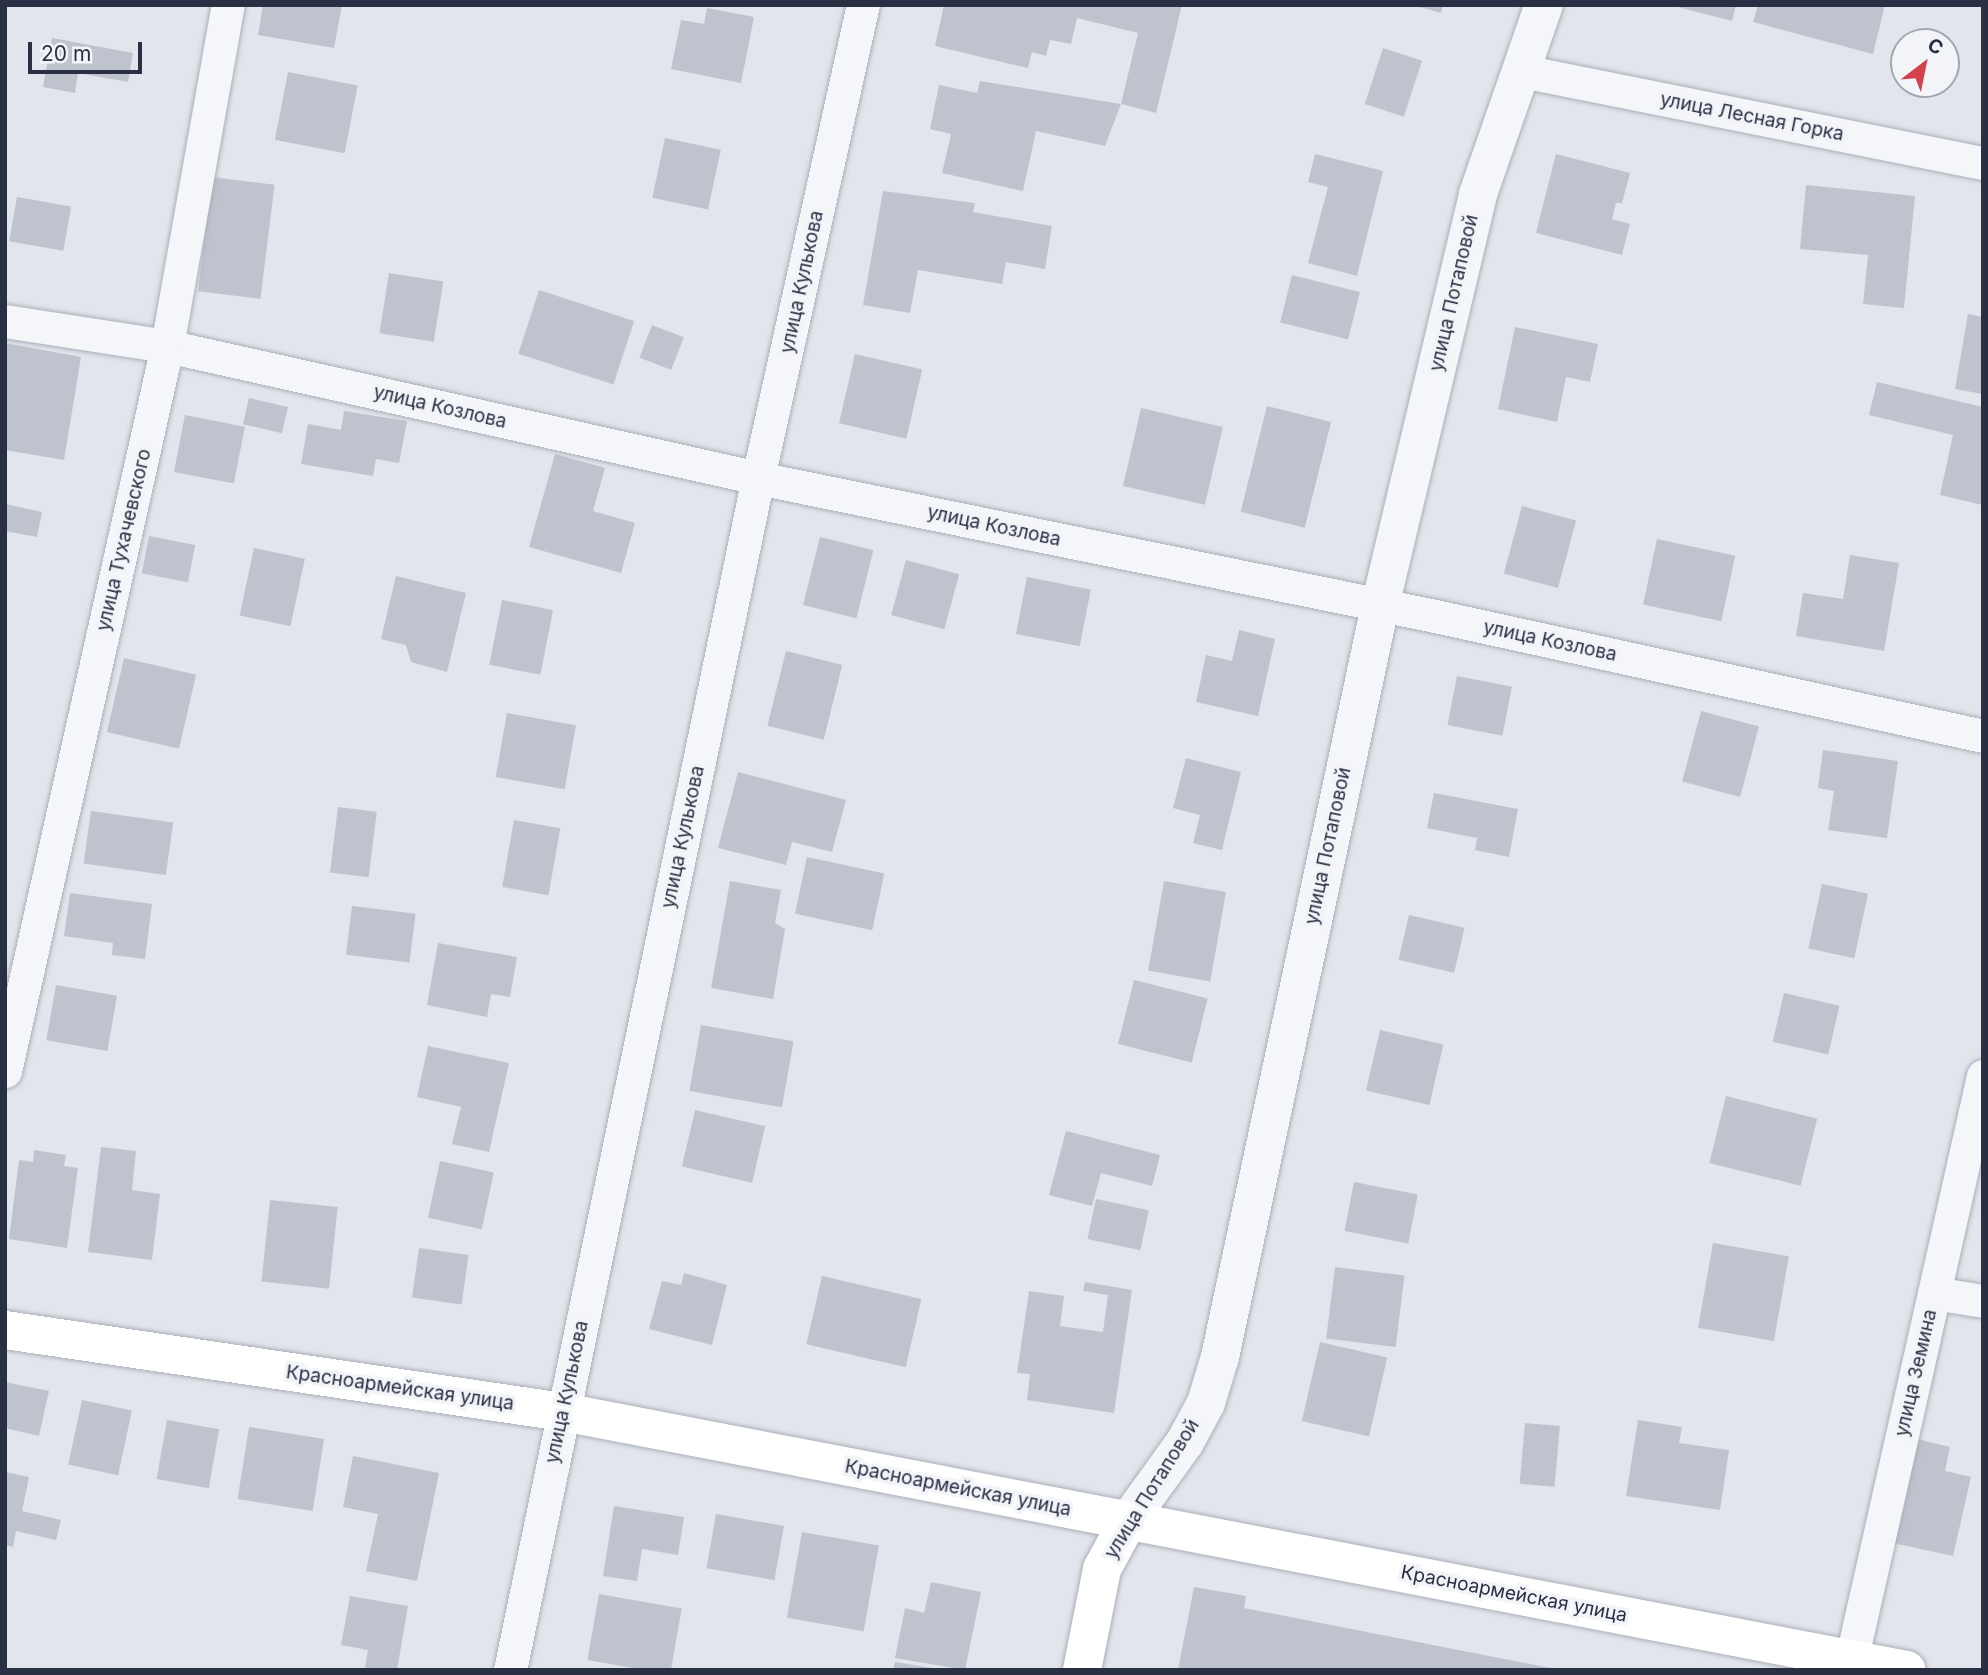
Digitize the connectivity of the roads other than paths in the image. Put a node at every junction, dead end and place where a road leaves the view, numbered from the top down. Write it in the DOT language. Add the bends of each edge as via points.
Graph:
graph roads {
  1 [pos="228,5"];
  2 [pos="863,5"];
  3 [pos="1544,5"];
  4 [pos="1521,71"];
  5 [pos="1983,163"];
  6 [pos="5,321"];
  7 [pos="167,346"];
  8 [pos="758,478"];
  9 [pos="1380,606"];
  10 [pos="1983,736"];
  11 [pos="5,1071"];
  12 [pos="1983,1076"];
  13 [pos="1934,1293"];
  14 [pos="1983,1301"];
  15 [pos="5,1330"];
  16 [pos="563,1412"];
  17 [pos="1128,1521"];
  18 [pos="1850,1664"];
  19 [pos="510,1670"];
  20 [pos="1082,1670"];
  21 [pos="1906,1670"];
  1 -- 7 [label="street, улица Тухачевского"];
  2 -- 8 [label="street, улица Кулькова"];
  3 -- 4 [label="street, улица Потаповой"];
  4 -- 5 [label="street, улица Лесная Горка"];
  4 -- 9 [label="street, улица Потаповой" via="1478,194"];
  6 -- 7 [label="street, улица Козлова"];
  7 -- 8 [label="street, улица Козлова"];
  7 -- 11 [label="street, улица Тухачевского"];
  8 -- 9 [label="street, улица Козлова"];
  8 -- 16 [label="street, улица Кулькова"];
  9 -- 10 [label="street, улица Козлова"];
  9 -- 17 [label="street, улица Потаповой" via="1220,1357 1206,1403 1185,1442"];
  12 -- 13 [label="street, улица Земина"];
  13 -- 14 [label="street"];
  13 -- 18 [label="street, улица Земина"];
  15 -- 16 [label="main road, Красноармейская улица"];
  16 -- 17 [label="main road, Красноармейская улица"];
  16 -- 19 [label="street, улица Кулькова"];
  17 -- 18 [label="main road, Красноармейская улица"];
  17 -- 20 [label="main road, улица Потаповой" via="1102,1569"];
  18 -- 21 [label="main road, Красноармейская улица"];
}
